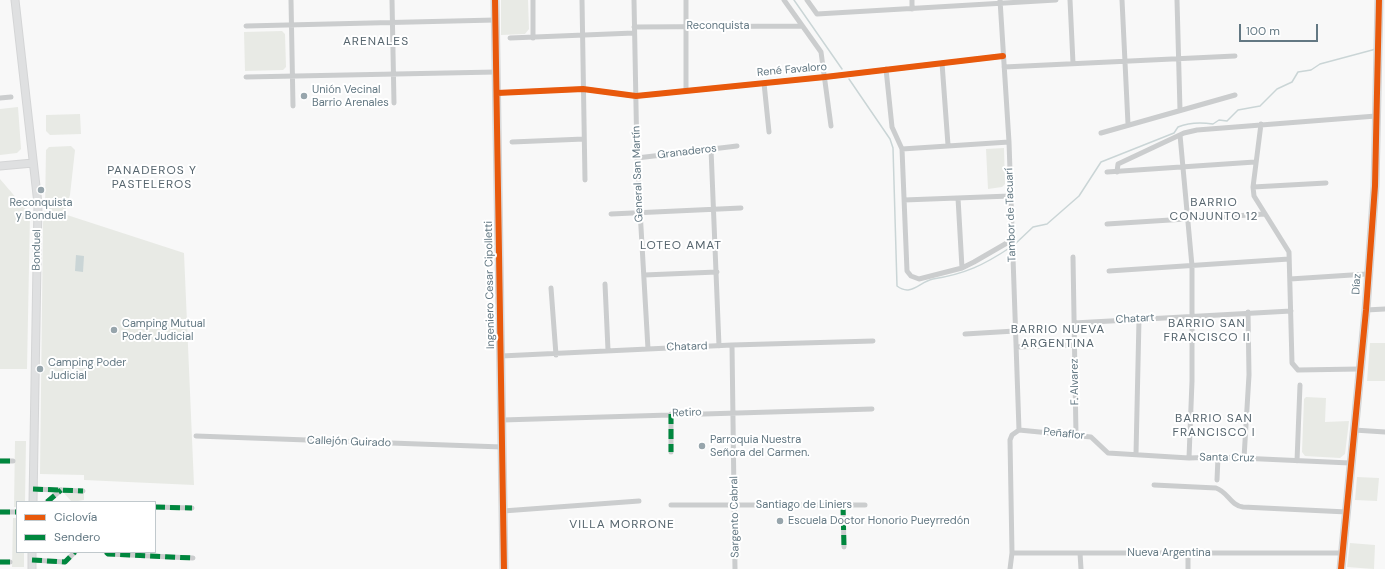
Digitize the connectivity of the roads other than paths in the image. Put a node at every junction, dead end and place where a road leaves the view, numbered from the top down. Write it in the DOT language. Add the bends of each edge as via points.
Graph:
graph roads {
  1 [pos="15,0"];
  2 [pos="291,0"];
  3 [pos="392,0"];
  4 [pos="495,0"];
  5 [pos="533,0"];
  6 [pos="582,0"];
  7 [pos="634,0"];
  8 [pos="686,0"];
  9 [pos="784,0"];
  10 [pos="807,0"];
  11 [pos="912,0"];
  12 [pos="1056,0"];
  13 [pos="1070,0"];
  14 [pos="1122,0"];
  15 [pos="1177,0"];
  16 [pos="1379,0"];
  17 [pos="1000,2"];
  18 [pos="912,9"];
  19 [pos="495,20"];
  20 [pos="392,22"];
  21 [pos="292,25"];
  22 [pos="246,26"];
  23 [pos="686,26"];
  24 [pos="802,26"];
  25 [pos="634,30"];
  26 [pos="583,36"];
  27 [pos="510,38"];
  28 [pos="533,38"];
  29 [pos="1003,56"];
  30 [pos="1235,56"];
  31 [pos="1179,58"];
  32 [pos="1126,61"];
  33 [pos="942,63"];
  34 [pos="1073,63"];
  35 [pos="1004,67"];
  36 [pos="886,70"];
  37 [pos="496,72"];
  38 [pos="393,74"];
  39 [pos="293,76"];
  40 [pos="246,77"];
  41 [pos="825,77"];
  42 [pos="764,83"];
  43 [pos="583,89"];
  44 [pos="686,91"];
  45 [pos="497,93"];
  46 [pos="1235,94"];
  47 [pos="636,96"];
  48 [pos="11,97"];
  49 [pos="0,98"];
  50 [pos="394,103"];
  51 [pos="293,106"];
  52 [pos="1180,110"];
  53 [pos="1376,116"];
  54 [pos="1128,124"];
  55 [pos="1261,124"];
  56 [pos="830,126"];
  57 [pos="769,132"];
  58 [pos="1100,133"];
  59 [pos="1180,135"];
  60 [pos="584,139"];
  61 [pos="512,142"];
  62 [pos="1009,142"];
  63 [pos="948,145"];
  64 [pos="737,146"];
  65 [pos="711,149"];
  66 [pos="902,149"];
  67 [pos="637,158"];
  68 [pos="1255,162"];
  69 [pos="33,163"];
  70 [pos="0,166"];
  71 [pos="1183,167"];
  72 [pos="1107,172"];
  73 [pos="1117,172"];
  74 [pos="585,180"];
  75 [pos="1326,183"];
  76 [pos="1253,187"];
  77 [pos="1010,196"];
  78 [pos="958,198"];
  79 [pos="904,200"];
  80 [pos="741,208"];
  81 [pos="714,209"];
  82 [pos="639,213"];
  83 [pos="611,214"];
  84 [pos="1265,214"];
  85 [pos="1187,220"];
  86 [pos="1107,224"];
  87 [pos="1012,242"];
  88 [pos="1073,257"];
  89 [pos="1289,259"];
  90 [pos="1192,266"];
  91 [pos="962,268"];
  92 [pos="1109,271"];
  93 [pos="717,272"];
  94 [pos="1368,274"];
  95 [pos="644,275"];
  96 [pos="1290,279"];
  97 [pos="605,284"];
  98 [pos="551,288"];
  99 [pos="1385,309"];
  100 [pos="1366,310"];
  101 [pos="1291,311"];
  102 [pos="1248,312"];
  103 [pos="1192,316"];
  104 [pos="1139,319"];
  105 [pos="1074,323"];
  106 [pos="1016,331"];
  107 [pos="965,334"];
  108 [pos="873,341"];
  109 [pos="732,345"];
  110 [pos="1075,345"];
  111 [pos="719,346"];
  112 [pos="1016,347"];
  113 [pos="648,348"];
  114 [pos="608,350"];
  115 [pos="556,355"];
  116 [pos="501,356"];
  117 [pos="1359,369"];
  118 [pos="1300,385"];
  119 [pos="872,409"];
  120 [pos="733,412"];
  121 [pos="671,414"];
  122 [pos="502,420"];
  123 [pos="1019,430"];
  124 [pos="1354,430"];
  125 [pos="1385,432"];
  126 [pos="1076,434"];
  127 [pos="196,436"];
  128 [pos="502,448"];
  129 [pos="1104,451"];
  130 [pos="671,452"];
  131 [pos="1136,454"];
  132 [pos="1218,457"];
  133 [pos="1189,458"];
  134 [pos="1244,458"];
  135 [pos="0,461"];
  136 [pos="13,461"];
  137 [pos="1297,461"];
  138 [pos="1350,463"];
  139 [pos="1217,480"];
  140 [pos="1154,485"];
  141 [pos="33,489"];
  142 [pos="61,490"];
  143 [pos="83,491"];
  144 [pos="33,501"];
  145 [pos="48,501"];
  146 [pos="639,501"];
  147 [pos="672,505"];
  148 [pos="734,505"];
  149 [pos="843,505"];
  150 [pos="865,505"];
  151 [pos="156,507"];
  152 [pos="192,508"];
  153 [pos="503,511"];
  154 [pos="0,512"];
  155 [pos="16,512"];
  156 [pos="1347,512"];
  157 [pos="844,547"];
  158 [pos="32,553"];
  159 [pos="74,553"];
  160 [pos="107,553"];
  161 [pos="1012,553"];
  162 [pos="1080,553"];
  163 [pos="1188,553"];
  164 [pos="1343,553"];
  165 [pos="193,558"];
  166 [pos="32,560"];
  167 [pos="0,562"];
  168 [pos="10,562"];
  169 [pos="32,569"];
  170 [pos="504,569"];
  171 [pos="735,569"];
  172 [pos="1010,569"];
  173 [pos="1081,569"];
  174 [pos="1188,569"];
  175 [pos="1341,569"];
  1 -- 69 [label="street, Bonduel"];
  2 -- 21 [label="street"];
  3 -- 20 [label="street"];
  4 -- 19 [label="street, Ingeniero Cesar Cipolletti"];
  5 -- 28 [label="street"];
  6 -- 26 [label="street"];
  7 -- 25 [label="street, General San Martín"];
  8 -- 23 [label="street"];
  9 -- 24 [label="street"];
  10 -- 18 [label="street" via="817,14"];
  11 -- 18 [label="street"];
  12 -- 17 [label="street"];
  13 -- 34 [label="street"];
  14 -- 32 [label="street"];
  15 -- 31 [label="street"];
  16 -- 53 [label="street, Díaz"];
  17 -- 18 [label="street"];
  17 -- 29 [label="street, Tambor de Tacuarí"];
  19 -- 20 [label="street"];
  19 -- 37 [label="street, Ingeniero Cesar Cipolletti"];
  20 -- 21 [label="street"];
  20 -- 38 [label="street"];
  21 -- 22 [label="street"];
  21 -- 39 [label="street"];
  23 -- 24 [label="street, Reconquista"];
  23 -- 25 [label="street, Reconquista"];
  23 -- 44 [label="street"];
  24 -- 41 [label="street" via="821,52"];
  25 -- 26 [label="street, Reconquista"];
  25 -- 47 [label="street, General San Martín"];
  26 -- 28 [label="street, Reconquista"];
  26 -- 43 [label="street"];
  27 -- 28 [label="street, Reconquista"];
  29 -- 33 [label="street, René Favaloro"];
  29 -- 35 [label="street, Tambor de Tacuarí"];
  30 -- 31 [label="street"];
  31 -- 32 [label="street"];
  31 -- 52 [label="street"];
  32 -- 34 [label="street"];
  32 -- 54 [label="street"];
  33 -- 36 [label="street, René Favaloro"];
  33 -- 63 [label="street"];
  34 -- 35 [label="street"];
  35 -- 62 [label="street, Tambor de Tacuarí"];
  36 -- 41 [label="street, René Favaloro"];
  36 -- 66 [label="street" via="892,127"];
  37 -- 38 [label="street"];
  37 -- 45 [label="street, Ingeniero Cesar Cipolletti"];
  38 -- 39 [label="street"];
  38 -- 50 [label="street"];
  39 -- 40 [label="street"];
  39 -- 51 [label="street"];
  41 -- 42 [label="street, René Favaloro"];
  41 -- 56 [label="street"];
  42 -- 44 [label="street, René Favaloro"];
  42 -- 57 [label="street"];
  43 -- 45 [label="street, René Favaloro"];
  43 -- 47 [label="street, René Favaloro"];
  43 -- 60 [label="street"];
  44 -- 47 [label="street, René Favaloro"];
  45 -- 116 [label="street, Ingeniero Cesar Cipolletti"];
  46 -- 52 [label="street"];
  47 -- 67 [label="street, General San Martín"];
  48 -- 49 [label="street"];
  52 -- 54 [label="street"];
  53 -- 55 [label="street"];
  53 -- 94 [label="street, Díaz" via="1375,186"];
  54 -- 58 [label="street"];
  55 -- 59 [label="street" via="1215,127"];
  55 -- 68 [label="street"];
  59 -- 71 [label="street"];
  59 -- 73 [label="street" via="1118,164"];
  60 -- 61 [label="street"];
  60 -- 74 [label="street"];
  62 -- 63 [label="street"];
  62 -- 77 [label="street, Tambor de Tacuarí"];
  63 -- 66 [label="street"];
  64 -- 65 [label="street, Granaderos"];
  65 -- 67 [label="street, Granaderos"];
  65 -- 81 [label="street"];
  66 -- 79 [label="street"];
  67 -- 82 [label="street, General San Martín"];
  68 -- 71 [label="street"];
  68 -- 76 [label="street"];
  69 -- 70 [label="street"];
  69 -- 141 [label="street, Bonduel" via="38,210"];
  71 -- 73 [label="street"];
  71 -- 85 [label="street"];
  72 -- 73 [label="street"];
  75 -- 76 [label="street"];
  76 -- 84 [label="street" via="1254,196"];
  77 -- 78 [label="street"];
  77 -- 87 [label="street, Tambor de Tacuarí"];
  78 -- 79 [label="street"];
  78 -- 91 [label="street"];
  79 -- 91 [label="street" via="907,271 910,276 919,279"];
  80 -- 81 [label="street"];
  81 -- 82 [label="street"];
  81 -- 93 [label="street"];
  82 -- 83 [label="street"];
  82 -- 95 [label="street, General San Martín"];
  84 -- 85 [label="street"];
  84 -- 89 [label="street" via="1289,252"];
  85 -- 86 [label="street"];
  85 -- 90 [label="street"];
  87 -- 91 [label="street"];
  87 -- 106 [label="street, Tambor de Tacuarí"];
  88 -- 105 [label="street, F. Alvarez"];
  89 -- 90 [label="street"];
  89 -- 96 [label="street"];
  90 -- 92 [label="street"];
  90 -- 103 [label="street"];
  93 -- 95 [label="street"];
  93 -- 111 [label="street"];
  94 -- 96 [label="street"];
  94 -- 100 [label="street, Díaz"];
  95 -- 113 [label="street, General San Martín"];
  96 -- 101 [label="street"];
  97 -- 114 [label="street"];
  98 -- 115 [label="street"];
  99 -- 100 [label="street"];
  100 -- 117 [label="street, Díaz"];
  101 -- 102 [label="street, Chatart"];
  101 -- 117 [label="street" via="1294,367 1298,370"];
  102 -- 103 [label="street, Chatart"];
  102 -- 134 [label="street"];
  103 -- 104 [label="street, Chatart"];
  103 -- 133 [label="street"];
  104 -- 105 [label="street, Chatart"];
  104 -- 131 [label="street"];
  105 -- 110 [label="street, F. Alvarez"];
  106 -- 107 [label="street"];
  106 -- 112 [label="street, Tambor de Tacuarí"];
  108 -- 109 [label="street, Chatard"];
  109 -- 111 [label="street, Chatard"];
  109 -- 120 [label="street, Sargento Cabral"];
  110 -- 112 [label="street"];
  110 -- 126 [label="street, F. Alvarez"];
  111 -- 113 [label="street, Chatard"];
  112 -- 123 [label="street, Tambor de Tacuarí"];
  113 -- 114 [label="street, Chatard"];
  114 -- 115 [label="street, Chatard"];
  115 -- 116 [label="street, Chatard"];
  116 -- 122 [label="street, Ingeniero Cesar Cipolletti"];
  117 -- 124 [label="street, Díaz"];
  118 -- 137 [label="street"];
  119 -- 120 [label="street, Retiro"];
  120 -- 121 [label="street, Retiro"];
  120 -- 148 [label="street, Sargento Cabral"];
  121 -- 122 [label="street, Retiro"];
  121 -- 130 [label="street"];
  122 -- 128 [label="street, Ingeniero Cesar Cipolletti"];
  123 -- 126 [label="street, Peñaflor"];
  123 -- 161 [label="street" via="1010,440"];
  124 -- 125 [label="street"];
  124 -- 138 [label="street, Díaz"];
  126 -- 129 [label="street, Peñaflor" via="1091,437"];
  127 -- 128 [label="street, Callejón Guirado"];
  128 -- 153 [label="street, Ingeniero Cesar Cipolletti"];
  129 -- 131 [label="street, Santa Cruz"];
  131 -- 133 [label="street, Santa Cruz"];
  132 -- 133 [label="street, Santa Cruz"];
  132 -- 134 [label="street, Santa Cruz"];
  132 -- 139 [label="street"];
  134 -- 137 [label="street, Santa Cruz"];
  135 -- 136 [label="street"];
  137 -- 138 [label="street, Santa Cruz"];
  138 -- 156 [label="street, Díaz"];
  140 -- 156 [label="street" via="1216,488 1225,492 1234,504 1243,507"];
  141 -- 142 [label="street"];
  141 -- 144 [label="street, Bonduel"];
  142 -- 143 [label="street"];
  142 -- 145 [label="street"];
  146 -- 153 [label="street"];
  147 -- 148 [label="street, Santiago de Liniers"];
  148 -- 149 [label="street, Santiago de Liniers"];
  148 -- 171 [label="street, Sargento Cabral"];
  149 -- 150 [label="street, Santiago de Liniers"];
  149 -- 157 [label="street"];
  151 -- 152 [label="street"];
  153 -- 170 [label="street, Ingeniero Cesar Cipolletti"];
  154 -- 155 [label="street"];
  156 -- 164 [label="street, Díaz"];
  158 -- 166 [label="street"];
  159 -- 166 [label="street" via="66,562"];
  160 -- 165 [label="street"];
  161 -- 162 [label="street, Nueva Argentina"];
  161 -- 172 [label="street"];
  162 -- 163 [label="street, Nueva Argentina"];
  162 -- 173 [label="street"];
  163 -- 164 [label="street, Nueva Argentina"];
  163 -- 174 [label="street"];
  164 -- 175 [label="street, Díaz"];
  166 -- 169 [label="street"];
  167 -- 168 [label="street"];
}
